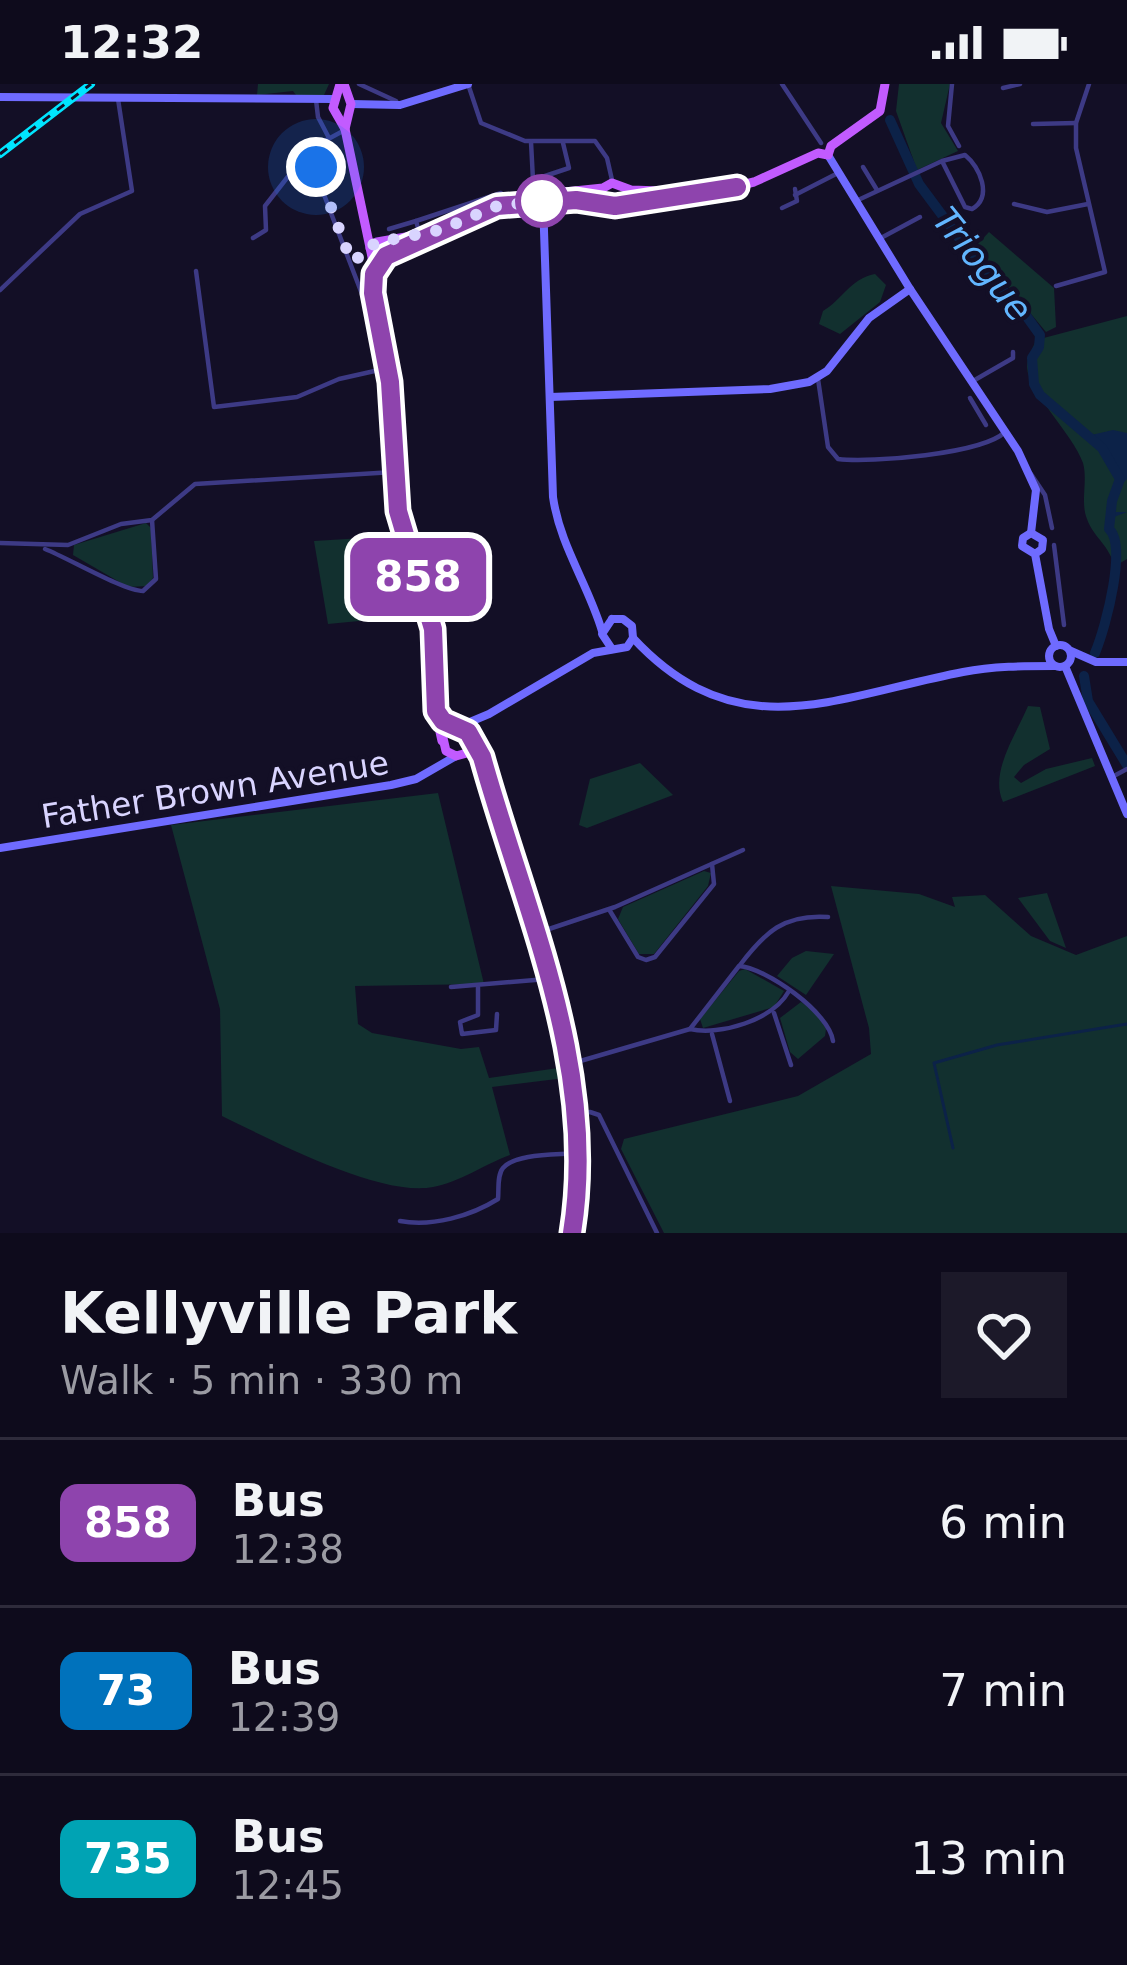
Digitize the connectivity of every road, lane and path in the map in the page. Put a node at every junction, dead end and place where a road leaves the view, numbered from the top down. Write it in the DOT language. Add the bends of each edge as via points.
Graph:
graph roads {
  1 [pos="342,84"];
  2 [pos="359,84"];
  3 [pos="468,84"];
  4 [pos="782,84"];
  5 [pos="885,84"];
  6 [pos="952,84"];
  7 [pos="1020,84"];
  8 [pos="1089,84"];
  9 [pos="1003,88"];
  10 [pos="0,98"];
  11 [pos="118,99"];
  12 [pos="316,100"];
  13 [pos="398,103"];
  14 [pos="341,104"];
  15 [pos="1076,123"];
  16 [pos="1033,124"];
  17 [pos="345,129"];
  18 [pos="329,138"];
  19 [pos="531,142"];
  20 [pos="562,142"];
  21 [pos="959,146"];
  22 [pos="824,149"];
  23 [pos="310,158"];
  24 [pos="942,161"];
  25 [pos="863,167"];
  26 [pos="839,172"];
  27 [pos="612,186"];
  28 [pos="877,190"];
  29 [pos="709,192"];
  30 [pos="501,193"];
  31 [pos="543,201"];
  32 [pos="603,201"];
  33 [pos="856,201"];
  34 [pos="620,202"];
  35 [pos="1014,204"];
  36 [pos="1088,204"];
  37 [pos="497,206"];
  38 [pos="782,208"];
  39 [pos="920,216"];
  40 [pos="416,220"];
  41 [pos="389,229"];
  42 [pos="440,230"];
  43 [pos="420,235"];
  44 [pos="253,238"];
  45 [pos="880,239"];
  46 [pos="378,251"];
  47 [pos="351,261"];
  48 [pos="196,271"];
  49 [pos="1056,286"];
  50 [pos="0,290"];
  51 [pos="910,290"];
  52 [pos="365,302"];
  53 [pos="1013,352"];
  54 [pos="388,368"];
  55 [pos="818,378"];
  56 [pos="973,381"];
  57 [pos="550,397"];
  58 [pos="970,398"];
  59 [pos="985,400"];
  60 [pos="976,409"];
  61 [pos="986,425"];
  62 [pos="1005,431"];
  63 [pos="394,472"];
  64 [pos="1030,474"];
  65 [pos="152,520"];
  66 [pos="1052,528"];
  67 [pos="0,544"];
  68 [pos="1054,544"];
  69 [pos="68,545"];
  70 [pos="42,547"];
  71 [pos="68,556"];
  72 [pos="1059,591"];
  73 [pos="1040,593"];
  74 [pos="593,601"];
  75 [pos="612,619"];
  76 [pos="1064,625"];
  77 [pos="602,634"];
  78 [pos="633,638"];
  79 [pos="1056,646"];
  80 [pos="612,649"];
  81 [pos="624,649"];
  82 [pos="1070,651"];
  83 [pos="593,652"];
  84 [pos="649,654"];
  85 [pos="1049,656"];
  86 [pos="1092,660"];
  87 [pos="1127,662"];
  88 [pos="1024,665"];
  89 [pos="1063,665"];
  90 [pos="436,711"];
  91 [pos="489,714"];
  92 [pos="456,727"];
  93 [pos="471,739"];
  94 [pos="443,744"];
  95 [pos="460,756"];
  96 [pos="434,767"];
  97 [pos="1126,770"];
  98 [pos="486,771"];
  99 [pos="1112,777"];
  100 [pos="1127,814"];
  101 [pos="0,848"];
  102 [pos="743,850"];
  103 [pos="712,864"];
  104 [pos="609,909"];
  105 [pos="828,916"];
  106 [pos="537,933"];
  107 [pos="739,966"];
  108 [pos="550,978"];
  109 [pos="451,987"];
  110 [pos="478,987"];
  111 [pos="789,992"];
  112 [pos="773,1011"];
  113 [pos="497,1014"];
  114 [pos="690,1029"];
  115 [pos="712,1034"];
  116 [pos="833,1040"];
  117 [pos="570,1064"];
  118 [pos="791,1065"];
  119 [pos="730,1101"];
  120 [pos="576,1114"];
  121 [pos="576,1153"];
  122 [pos="400,1220"];
  123 [pos="572,1233"];
  124 [pos="657,1233"];
  1 -- 14 [label="main road"];
  2 -- 13 [label="street"];
  3 -- 13 [label="main road"];
  3 -- 19 [label="street" via="481,123"];
  4 -- 22 [label="street"];
  5 -- 22 [label="main road" via="878,115"];
  6 -- 21 [label="street" via="948,126"];
  7 -- 9 [label="street"];
  8 -- 15 [label="street"];
  10 -- 11 [label="main road"];
  11 -- 12 [label="main road"];
  11 -- 50 [label="street" via="132,191 80,214"];
  12 -- 14 [label="main road"];
  12 -- 18 [label="street"];
  13 -- 14 [label="main road"];
  14 -- 17 [label="main road"];
  15 -- 16 [label="street"];
  15 -- 36 [label="street"];
  17 -- 18 [label="street"];
  17 -- 46 [label="main road" via="365,227"];
  18 -- 23 [label="street" via="308,150"];
  19 -- 20 [label="street"];
  19 -- 20 [label="street" via="533,180 569,168"];
  20 -- 27 [label="street" via="600,144"];
  22 -- 26 [label="main road"];
  22 -- 29 [label="main road" via="769,177"];
  23 -- 44 [label="street" via="268,200 266,230"];
  23 -- 47 [label="street"];
  24 -- 24 [label="street" via="971,158 983,202 965,207"];
  24 -- 28 [label="street"];
  25 -- 28 [label="street"];
  26 -- 33 [label="main road"];
  26 -- 38 [label="street" via="795,192 795,203"];
  27 -- 29 [label="main road"];
  27 -- 32 [label="main road"];
  27 -- 34 [label="main road"];
  27 -- 37 [label="main road" via="536,193"];
  28 -- 33 [label="street"];
  29 -- 34 [label="main road"];
  30 -- 40 [label="street"];
  31 -- 32 [label="main road"];
  31 -- 37 [label="main road"];
  31 -- 57 [label="main road"];
  32 -- 34 [label="main road"];
  33 -- 45 [label="main road"];
  35 -- 36 [label="street" via="1047,212"];
  36 -- 49 [label="street" via="1106,272"];
  37 -- 42 [label="main road"];
  39 -- 45 [label="street"];
  40 -- 41 [label="street"];
  40 -- 43 [label="street"];
  42 -- 43 [label="main road"];
  42 -- 46 [label="main road"];
  43 -- 46 [label="main road"];
  45 -- 51 [label="main road"];
  46 -- 47 [label="street"];
  46 -- 54 [label="main road" via="373,293"];
  47 -- 52 [label="street"];
  48 -- 54 [label="street" via="214,407 297,397"];
  51 -- 55 [label="main road" via="868,318"];
  51 -- 56 [label="main road"];
  53 -- 56 [label="street"];
  54 -- 63 [label="main road"];
  55 -- 57 [label="main road" via="770,388"];
  55 -- 62 [label="street" via="828,447 838,459 964,450"];
  56 -- 59 [label="main road"];
  57 -- 74 [label="main road" via="553,497 562,539"];
  58 -- 60 [label="street"];
  59 -- 60 [label="street"];
  59 -- 62 [label="main road"];
  60 -- 61 [label="street"];
  62 -- 64 [label="main road"];
  63 -- 65 [label="street" via="195,484"];
  63 -- 90 [label="main road" via="433,629"];
  64 -- 66 [label="street"];
  64 -- 73 [label="main road" via="1036,490 1022,544 1035,554"];
  65 -- 69 [label="street"];
  65 -- 71 [label="street" via="156,573 148,589 128,590"];
  67 -- 70 [label="street"];
  68 -- 72 [label="street"];
  69 -- 70 [label="street"];
  69 -- 71 [label="street"];
  70 -- 71 [label="street"];
  72 -- 73 [label="street"];
  72 -- 76 [label="street"];
  73 -- 79 [label="main road"];
  74 -- 75 [label="main road"];
  74 -- 77 [label="main road"];
  75 -- 77 [label="main road"];
  75 -- 78 [label="main road" via="627,621"];
  77 -- 80 [label="main road"];
  77 -- 83 [label="main road"];
  78 -- 81 [label="main road"];
  78 -- 84 [label="main road"];
  79 -- 82 [label="main road"];
  79 -- 85 [label="main road"];
  80 -- 81 [label="main road"];
  80 -- 83 [label="main road"];
  81 -- 84 [label="main road"];
  82 -- 86 [label="main road"];
  82 -- 89 [label="main road"];
  83 -- 91 [label="main road"];
  84 -- 88 [label="main road" via="712,693 784,708"];
  85 -- 88 [label="main road"];
  85 -- 89 [label="main road"];
  86 -- 87 [label="main road"];
  86 -- 89 [label="main road"];
  88 -- 89 [label="main road"];
  89 -- 99 [label="main road"];
  90 -- 92 [label="main road"];
  90 -- 94 [label="main road"];
  91 -- 92 [label="main road"];
  91 -- 93 [label="main road"];
  92 -- 93 [label="main road"];
  92 -- 94 [label="main road"];
  93 -- 95 [label="main road"];
  93 -- 98 [label="main road"];
  94 -- 95 [label="main road"];
  94 -- 96 [label="main road, Father Brown Avenue"];
  95 -- 96 [label="main road, Father Brown Avenue"];
  95 -- 98 [label="main road"];
  96 -- 101 [label="main road, Father Brown Avenue" via="391,785"];
  97 -- 99 [label="street"];
  98 -- 106 [label="main road"];
  99 -- 100 [label="main road"];
  102 -- 103 [label="street"];
  103 -- 104 [label="street"];
  103 -- 104 [label="street" via="714,884 655,957 638,957"];
  104 -- 106 [label="street"];
  105 -- 107 [label="street" via="776,925"];
  106 -- 108 [label="main road"];
  107 -- 111 [label="street"];
  107 -- 114 [label="street"];
  108 -- 110 [label="street"];
  108 -- 117 [label="main road"];
  109 -- 110 [label="street"];
  110 -- 113 [label="street" via="478,1015 460,1022 461,1034 496,1030"];
  111 -- 112 [label="street"];
  111 -- 116 [label="street" via="820,1012"];
  112 -- 115 [label="street"];
  112 -- 118 [label="street"];
  114 -- 115 [label="street"];
  114 -- 117 [label="street"];
  115 -- 119 [label="street"];
  117 -- 120 [label="main road"];
  120 -- 121 [label="main road"];
  120 -- 124 [label="street" via="599,1115"];
  121 -- 122 [label="street" via="504,1166 498,1198 480,1208 438,1221"];
  121 -- 123 [label="main road"];
}
